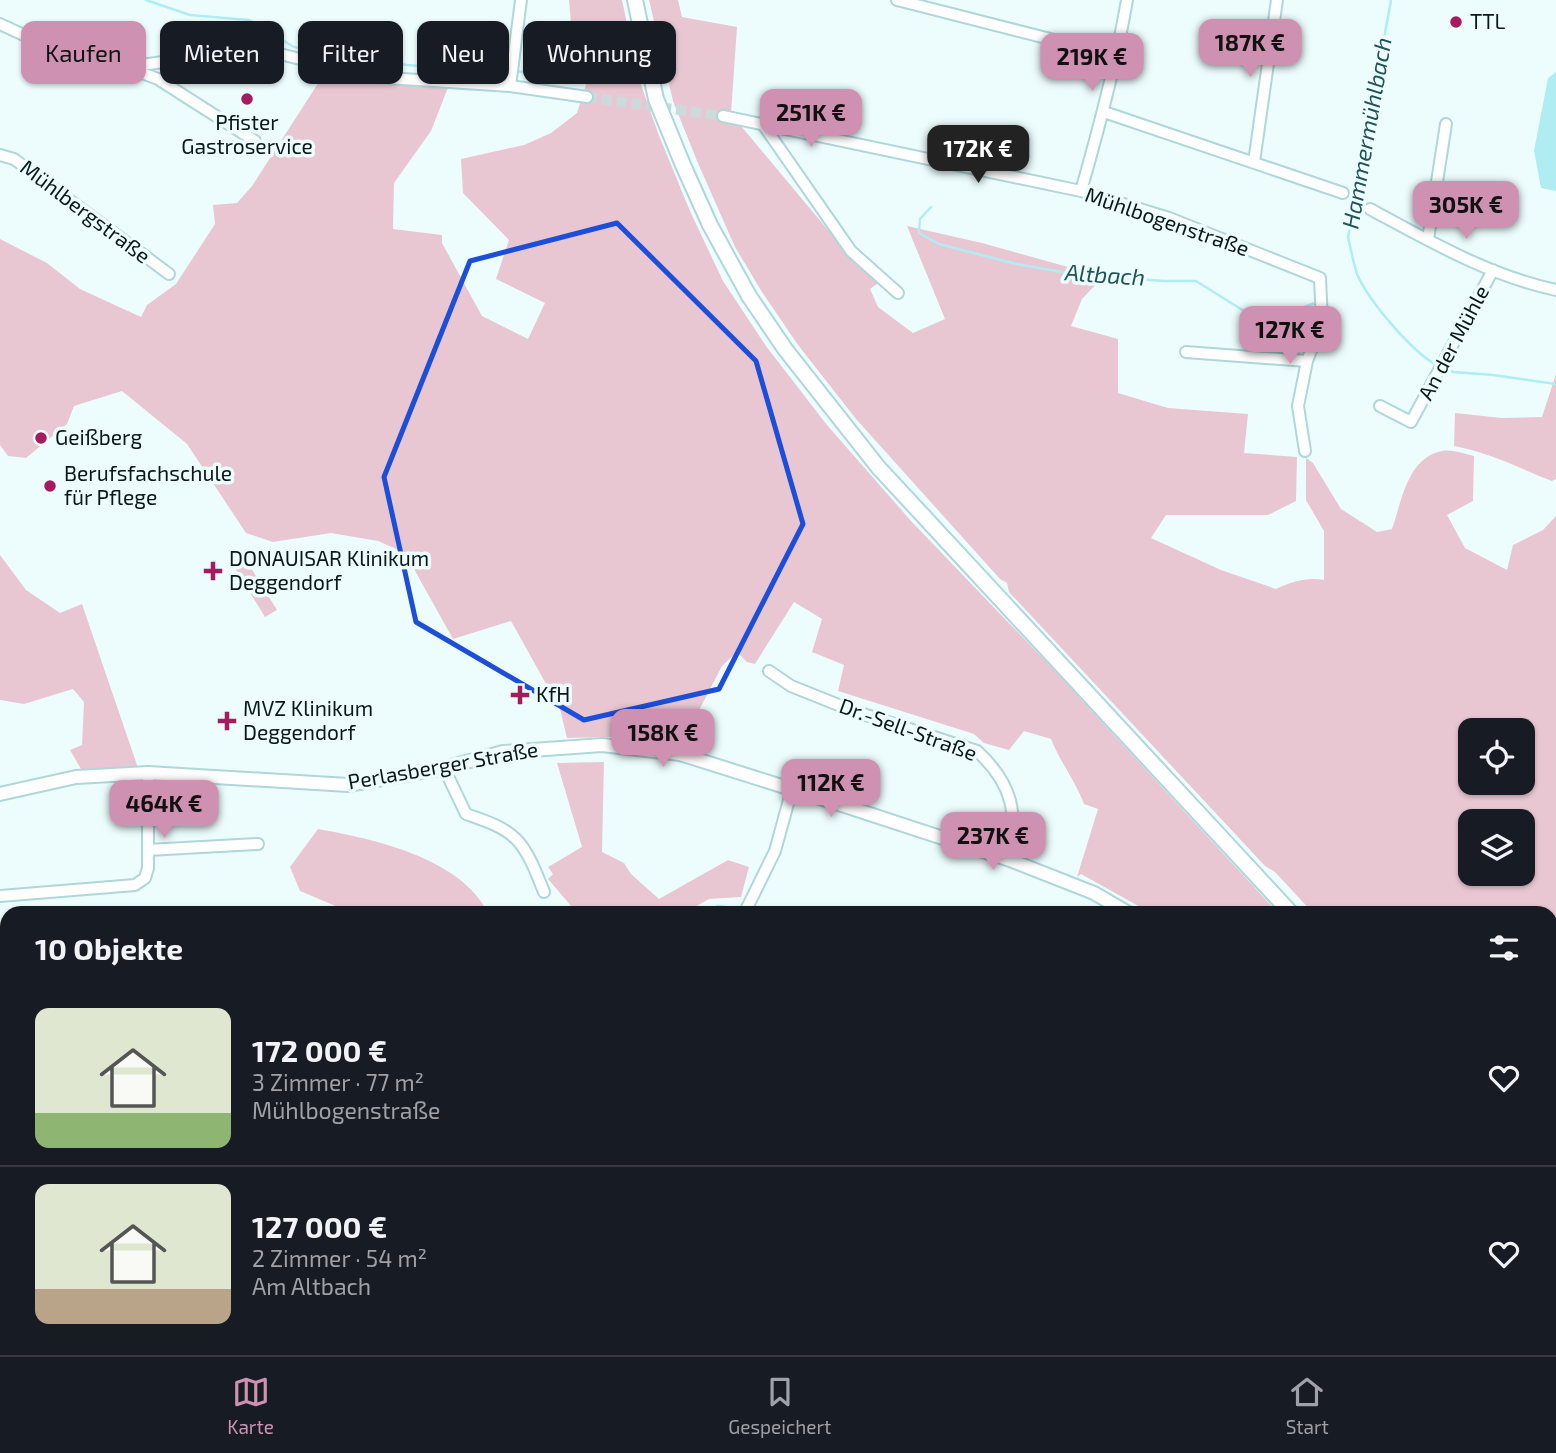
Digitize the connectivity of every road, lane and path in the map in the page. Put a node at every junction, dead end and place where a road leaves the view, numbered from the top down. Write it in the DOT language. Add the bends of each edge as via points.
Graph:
graph roads {
  1 [pos="522,0"];
  2 [pos="635,0"];
  3 [pos="897,0"];
  4 [pos="1127,0"];
  5 [pos="1277,0"];
  6 [pos="0,24"];
  7 [pos="21,34"];
  8 [pos="1117,56"];
  9 [pos="146,64"];
  10 [pos="146,74"];
  11 [pos="510,86"];
  12 [pos="587,97"];
  13 [pos="1104,112"];
  14 [pos="723,116"];
  15 [pos="762,122"];
  16 [pos="1446,124"];
  17 [pos="255,141"];
  18 [pos="0,155"];
  19 [pos="1254,162"];
  20 [pos="1081,191"];
  21 [pos="1343,193"];
  22 [pos="1370,209"];
  23 [pos="1428,239"];
  24 [pos="1493,270"];
  25 [pos="169,274"];
  26 [pos="1556,290"];
  27 [pos="898,293"];
  28 [pos="1186,352"];
  29 [pos="1307,361"];
  30 [pos="1380,406"];
  31 [pos="1305,451"];
  32 [pos="769,671"];
  33 [pos="444,768"];
  34 [pos="148,774"];
  35 [pos="792,789"];
  36 [pos="0,794"];
  37 [pos="258,844"];
  38 [pos="148,850"];
  39 [pos="1010,860"];
  40 [pos="544,892"];
  41 [pos="0,896"];
  42 [pos="748,906"];
  43 [pos="1118,906"];
  44 [pos="1285,906"];
  1 -- 11 [label="street"];
  2 -- 44 [label="main road" via="656,99 683,165 742,284 785,349 878,467"];
  3 -- 8 [label="street"];
  4 -- 8 [label="street"];
  5 -- 19 [label="street"];
  6 -- 7 [label="street"];
  8 -- 13 [label="street"];
  9 -- 11 [label="street" via="264,50 372,77"];
  10 -- 17 [label="street"];
  11 -- 12 [label="street"];
  13 -- 19 [label="street"];
  13 -- 20 [label="street"];
  14 -- 15 [label="street, Mühlbogenstraße"];
  15 -- 20 [label="street, Mühlbogenstraße"];
  15 -- 27 [label="street" via="851,251"];
  16 -- 23 [label="street"];
  18 -- 25 [label="street, Mühlbergstraße" via="14,159"];
  19 -- 21 [label="street"];
  20 -- 29 [label="street, Mühlbogenstraße" via="1169,218 1320,278 1322,323"];
  22 -- 23 [label="street"];
  23 -- 24 [label="street"];
  24 -- 26 [label="street"];
  24 -- 30 [label="street, An der Mühle" via="1411,422"];
  28 -- 29 [label="street"];
  29 -- 31 [label="street" via="1298,406"];
  32 -- 39 [label="street, Dr.-Sell-Straße" via="791,686 850,710 977,751 991,764 1012,800"];
  33 -- 34 [label="street, Perlasberger Straße" via="348,785"];
  33 -- 35 [label="street, Perlasberger Straße" via="503,752 602,745 680,754"];
  33 -- 40 [label="street" via="466,814 516,839"];
  34 -- 36 [label="street, Perlasberger Straße" via="76,777"];
  34 -- 38 [label="street"];
  35 -- 39 [label="street, Perlasberger Straße"];
  35 -- 42 [label="street" via="775,851"];
  37 -- 38 [label="street"];
  38 -- 41 [label="street" via="145,878 135,885"];
  39 -- 43 [label="street, Perlasberger Straße"];
}
